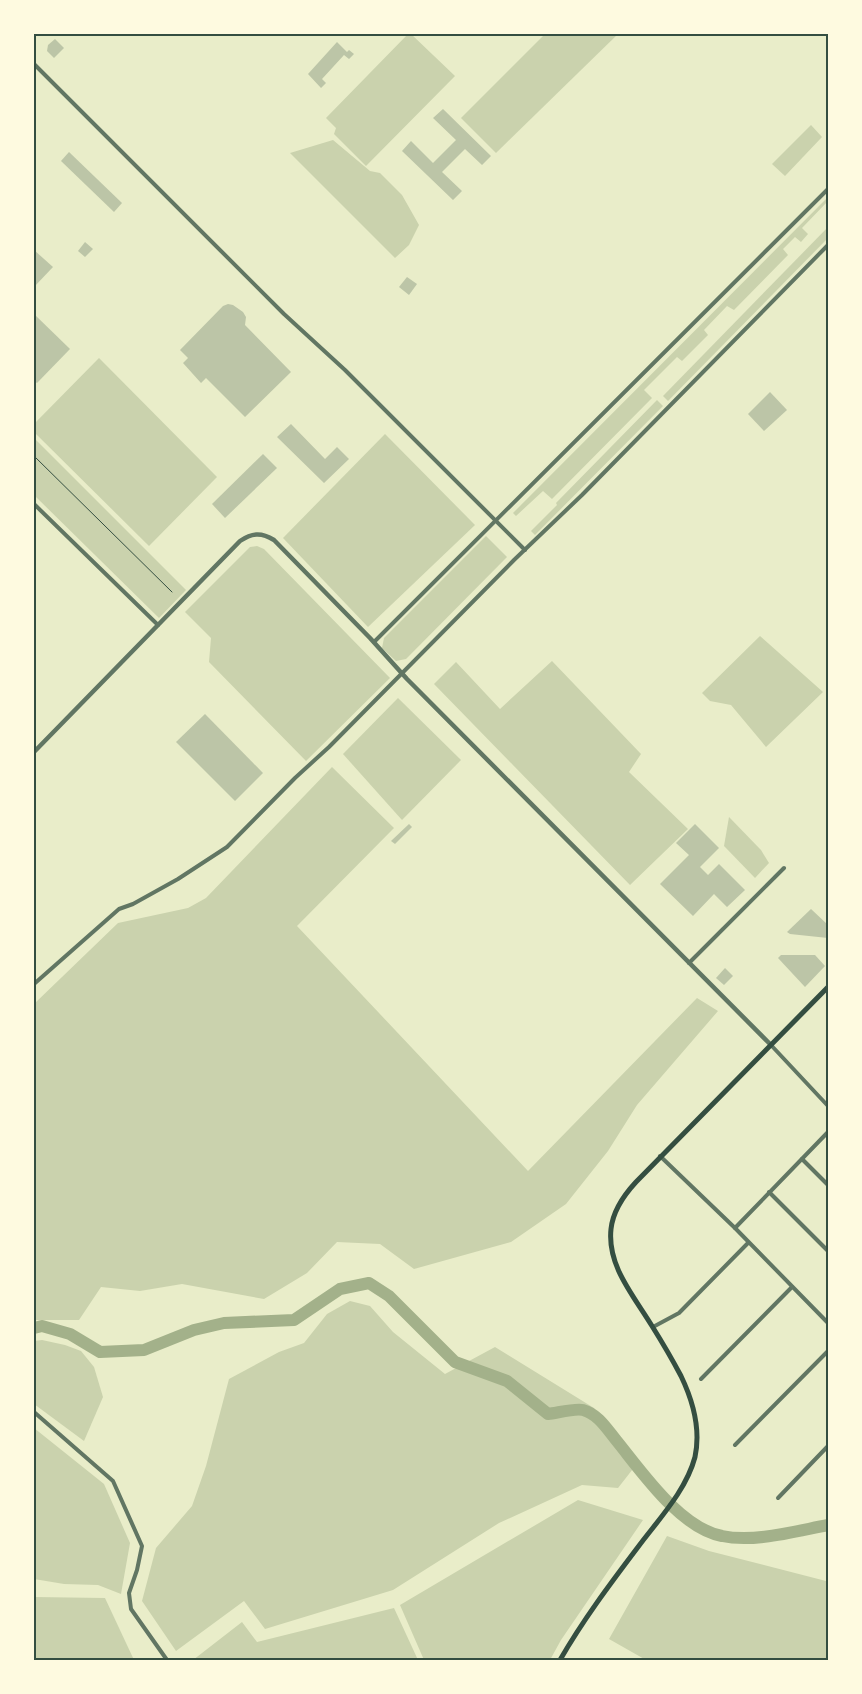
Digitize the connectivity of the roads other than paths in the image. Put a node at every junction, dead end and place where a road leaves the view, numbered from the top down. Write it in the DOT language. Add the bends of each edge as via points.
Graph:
graph roads {
  1 [pos="34,64"];
  2 [pos="828,189"];
  3 [pos="828,245"];
  4 [pos="34,504"];
  5 [pos="495,521"];
  6 [pos="524,550"];
  7 [pos="158,626"];
  8 [pos="374,642"];
  9 [pos="401,673"];
  10 [pos="34,752"];
  11 [pos="784,868"];
  12 [pos="689,963"];
  13 [pos="34,984"];
  14 [pos="828,987"];
  15 [pos="770,1044"];
  16 [pos="828,1106"];
  17 [pos="828,1132"];
  18 [pos="660,1156"];
  19 [pos="802,1159"];
  20 [pos="828,1185"];
  21 [pos="769,1192"];
  22 [pos="734,1228"];
  23 [pos="748,1243"];
  24 [pos="828,1251"];
  25 [pos="792,1288"];
  26 [pos="828,1322"];
  27 [pos="652,1327"];
  28 [pos="828,1351"];
  29 [pos="701,1379"];
  30 [pos="34,1412"];
  31 [pos="735,1445"];
  32 [pos="828,1446"];
  33 [pos="778,1498"];
  34 [pos="167,1660"];
  35 [pos="560,1660"];
  1 -- 5 [label="street"];
  2 -- 5 [label="street"];
  3 -- 6 [label="street"];
  4 -- 7 [label="street"];
  5 -- 6 [label="street"];
  5 -- 8 [label="street"];
  6 -- 9 [label="street"];
  7 -- 8 [label="street" via="240,541 249,535 265,534"];
  7 -- 10 [label="street"];
  8 -- 9 [label="street"];
  9 -- 12 [label="street"];
  9 -- 13 [label="street" via="227,847 178,879 119,909"];
  11 -- 12 [label="street"];
  12 -- 15 [label="street"];
  14 -- 15 [label="main road"];
  15 -- 16 [label="street"];
  15 -- 18 [label="main road"];
  17 -- 19 [label="street"];
  18 -- 22 [label="street"];
  18 -- 27 [label="main road" via="625,1194 613,1216 611,1228 611,1245 617,1268"];
  19 -- 20 [label="street"];
  19 -- 21 [label="street"];
  21 -- 22 [label="street"];
  21 -- 24 [label="street"];
  22 -- 23 [label="street"];
  23 -- 25 [label="street"];
  23 -- 27 [label="street" via="679,1312"];
  25 -- 26 [label="street"];
  25 -- 29 [label="street"];
  27 -- 35 [label="main road" via="688,1391 697,1427 695,1457 685,1482 596,1603"];
  28 -- 31 [label="street"];
  30 -- 34 [label="street" via="113,1481 142,1546 128,1593 131,1609"];
  32 -- 33 [label="street"];
}
